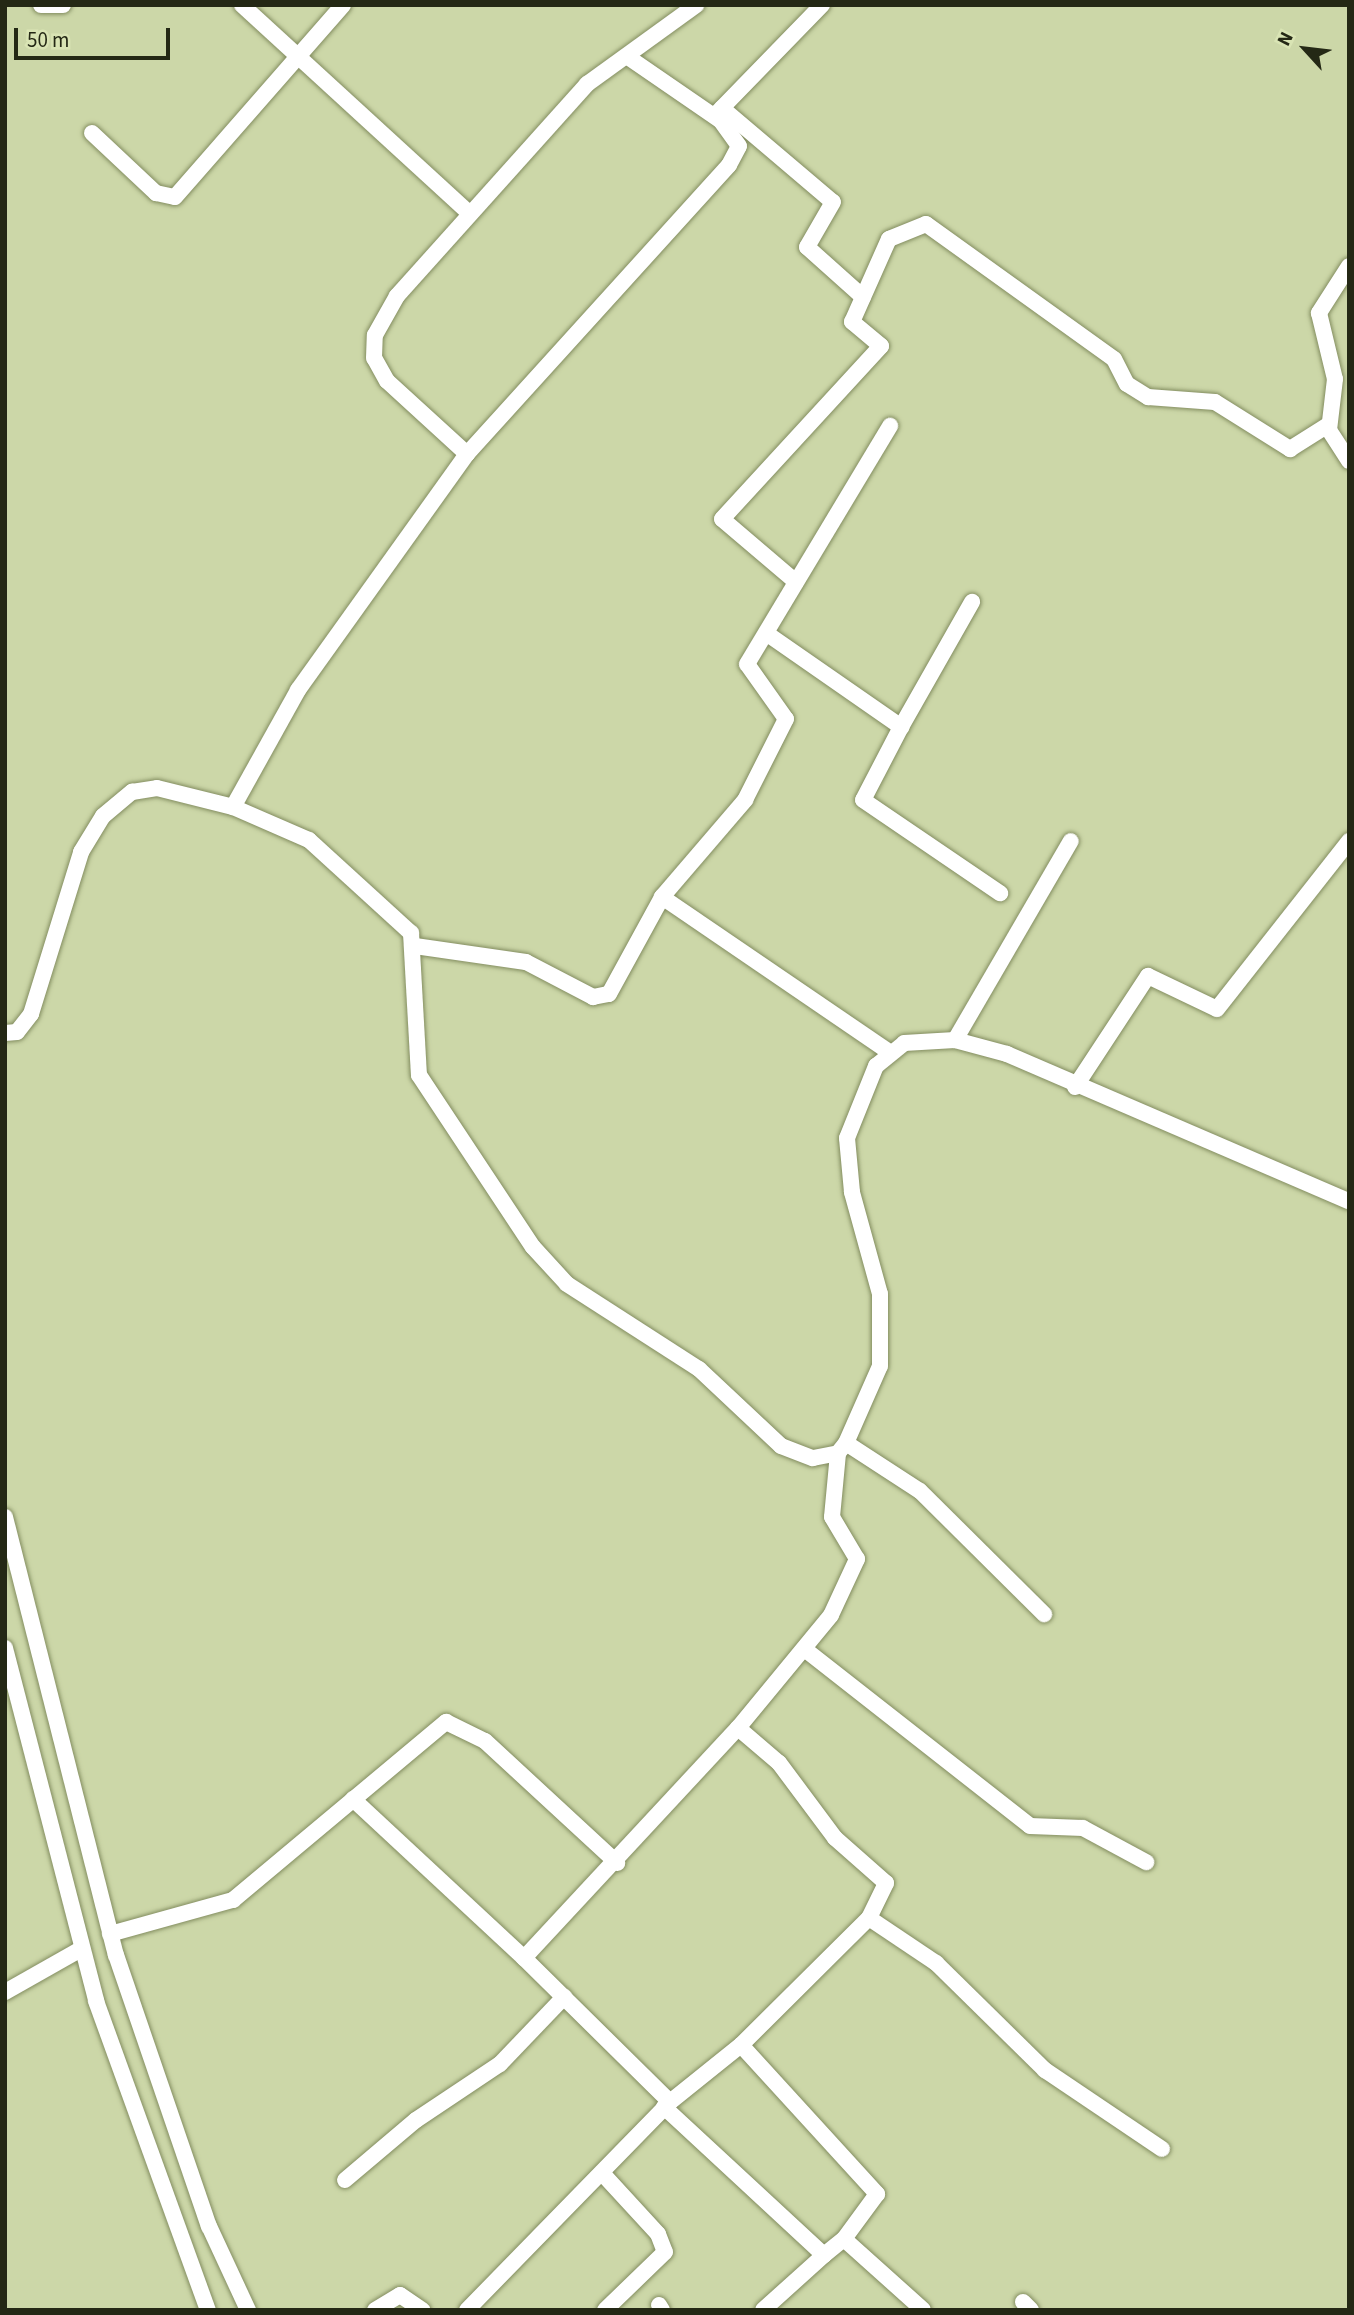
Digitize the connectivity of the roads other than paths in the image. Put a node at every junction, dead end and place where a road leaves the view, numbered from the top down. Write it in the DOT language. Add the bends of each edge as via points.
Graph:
graph roads {
  1 [pos="41,5"];
  2 [pos="63,5"];
  3 [pos="242,5"];
  4 [pos="343,5"];
  5 [pos="696,5"];
  6 [pos="822,5"];
  7 [pos="628,57"];
  8 [pos="298,60"];
  9 [pos="718,112"];
  10 [pos="92,133"];
  11 [pos="470,214"];
  12 [pos="1349,266"];
  13 [pos="863,297"];
  14 [pos="1328,425"];
  15 [pos="890,426"];
  16 [pos="467,453"];
  17 [pos="1349,461"];
  18 [pos="796,582"];
  19 [pos="972,602"];
  20 [pos="766,633"];
  21 [pos="901,727"];
  22 [pos="233,807"];
  23 [pos="1071,841"];
  24 [pos="1349,841"];
  25 [pos="1000,892"];
  26 [pos="662,897"];
  27 [pos="415,946"];
  28 [pos="5,1033"];
  29 [pos="955,1040"];
  30 [pos="888,1051"];
  31 [pos="1075,1087"];
  32 [pos="1349,1200"];
  33 [pos="842,1448"];
  34 [pos="5,1517"];
  35 [pos="1044,1614"];
  36 [pos="5,1648"];
  37 [pos="807,1651"];
  38 [pos="738,1728"];
  39 [pos="353,1799"];
  40 [pos="1146,1862"];
  41 [pos="617,1863"];
  42 [pos="869,1918"];
  43 [pos="110,1934"];
  44 [pos="81,1949"];
  45 [pos="524,1958"];
  46 [pos="5,1992"];
  47 [pos="564,1997"];
  48 [pos="741,2045"];
  49 [pos="667,2105"];
  50 [pos="1162,2149"];
  51 [pos="603,2173"];
  52 [pos="345,2180"];
  53 [pos="845,2239"];
  54 [pos="824,2255"];
  55 [pos="208,2310"];
  56 [pos="248,2310"];
  57 [pos="375,2310"];
  58 [pos="422,2310"];
  59 [pos="467,2310"];
  60 [pos="605,2310"];
  61 [pos="763,2310"];
  62 [pos="923,2310"];
  1 -- 2 [label="street"];
  3 -- 8 [label="street"];
  4 -- 8 [label="street"];
  5 -- 7 [label="street"];
  6 -- 9 [label="street"];
  7 -- 9 [label="street"];
  7 -- 11 [label="street" via="609,63 587,84"];
  8 -- 10 [label="street" via="176,197 156,193"];
  8 -- 11 [label="street"];
  9 -- 13 [label="street" via="833,202 807,247"];
  9 -- 16 [label="street" via="739,146 729,165"];
  11 -- 16 [label="street" via="397,296 375,335 374,358 387,381"];
  12 -- 14 [label="street" via="1319,313 1335,379"];
  13 -- 14 [label="street" via="889,239 926,224 1114,359 1127,384 1148,397 1215,402 1290,449"];
  13 -- 18 [label="street" via="852,322 881,346 722,519"];
  14 -- 17 [label="street"];
  15 -- 18 [label="street"];
  16 -- 22 [label="street" via="298,690"];
  18 -- 20 [label="street"];
  19 -- 21 [label="street"];
  20 -- 21 [label="street"];
  20 -- 26 [label="street" via="747,664 786,719 745,800"];
  21 -- 25 [label="street" via="863,800"];
  22 -- 27 [label="street" via="337,859 391,908"];
  22 -- 28 [label="street" via="157,788 132,792 103,816 57,915 31,1014 17,1032"];
  23 -- 29 [label="street"];
  24 -- 31 [label="street" via="1217,1009 1148,976"];
  26 -- 27 [label="street" via="602,998 526,962"];
  26 -- 30 [label="street"];
  27 -- 33 [label="street" via="419,1075 533,1247 576,1290 699,1369 780,1446 813,1458"];
  29 -- 30 [label="street" via="927,1038"];
  29 -- 31 [label="street" via="1007,1054"];
  30 -- 33 [label="street" via="858,1101 847,1138 883,1334 871,1398"];
  31 -- 32 [label="street"];
  33 -- 35 [label="street" via="920,1491"];
  33 -- 37 [label="street" via="832,1517 857,1559 846,1591"];
  34 -- 43 [label="street"];
  36 -- 44 [label="street"];
  37 -- 38 [label="street"];
  37 -- 40 [label="street" via="1030,1825 1083,1828"];
  38 -- 41 [label="street" via="652,1816"];
  38 -- 42 [label="street" via="779,1763 835,1838 881,1872 884,1894"];
  39 -- 41 [label="street" via="432,1727 458,1724 485,1741"];
  39 -- 43 [label="street" via="233,1900"];
  39 -- 45 [label="street"];
  41 -- 45 [label="street"];
  42 -- 48 [label="street"];
  42 -- 50 [label="street" via="936,1963 1045,2070"];
  43 -- 56 [label="street" via="209,2226"];
  44 -- 46 [label="street"];
  44 -- 55 [label="street"];
  45 -- 47 [label="street"];
  47 -- 49 [label="street"];
  47 -- 52 [label="street" via="500,2064 416,2120"];
  48 -- 49 [label="street"];
  48 -- 53 [label="street" via="877,2194"];
  49 -- 51 [label="street"];
  49 -- 54 [label="street"];
  51 -- 59 [label="street"];
  51 -- 60 [label="street" via="658,2234 665,2252"];
  53 -- 54 [label="street"];
  53 -- 62 [label="street"];
  54 -- 61 [label="street"];
  57 -- 58 [label="street" via="400,2295"];
}
